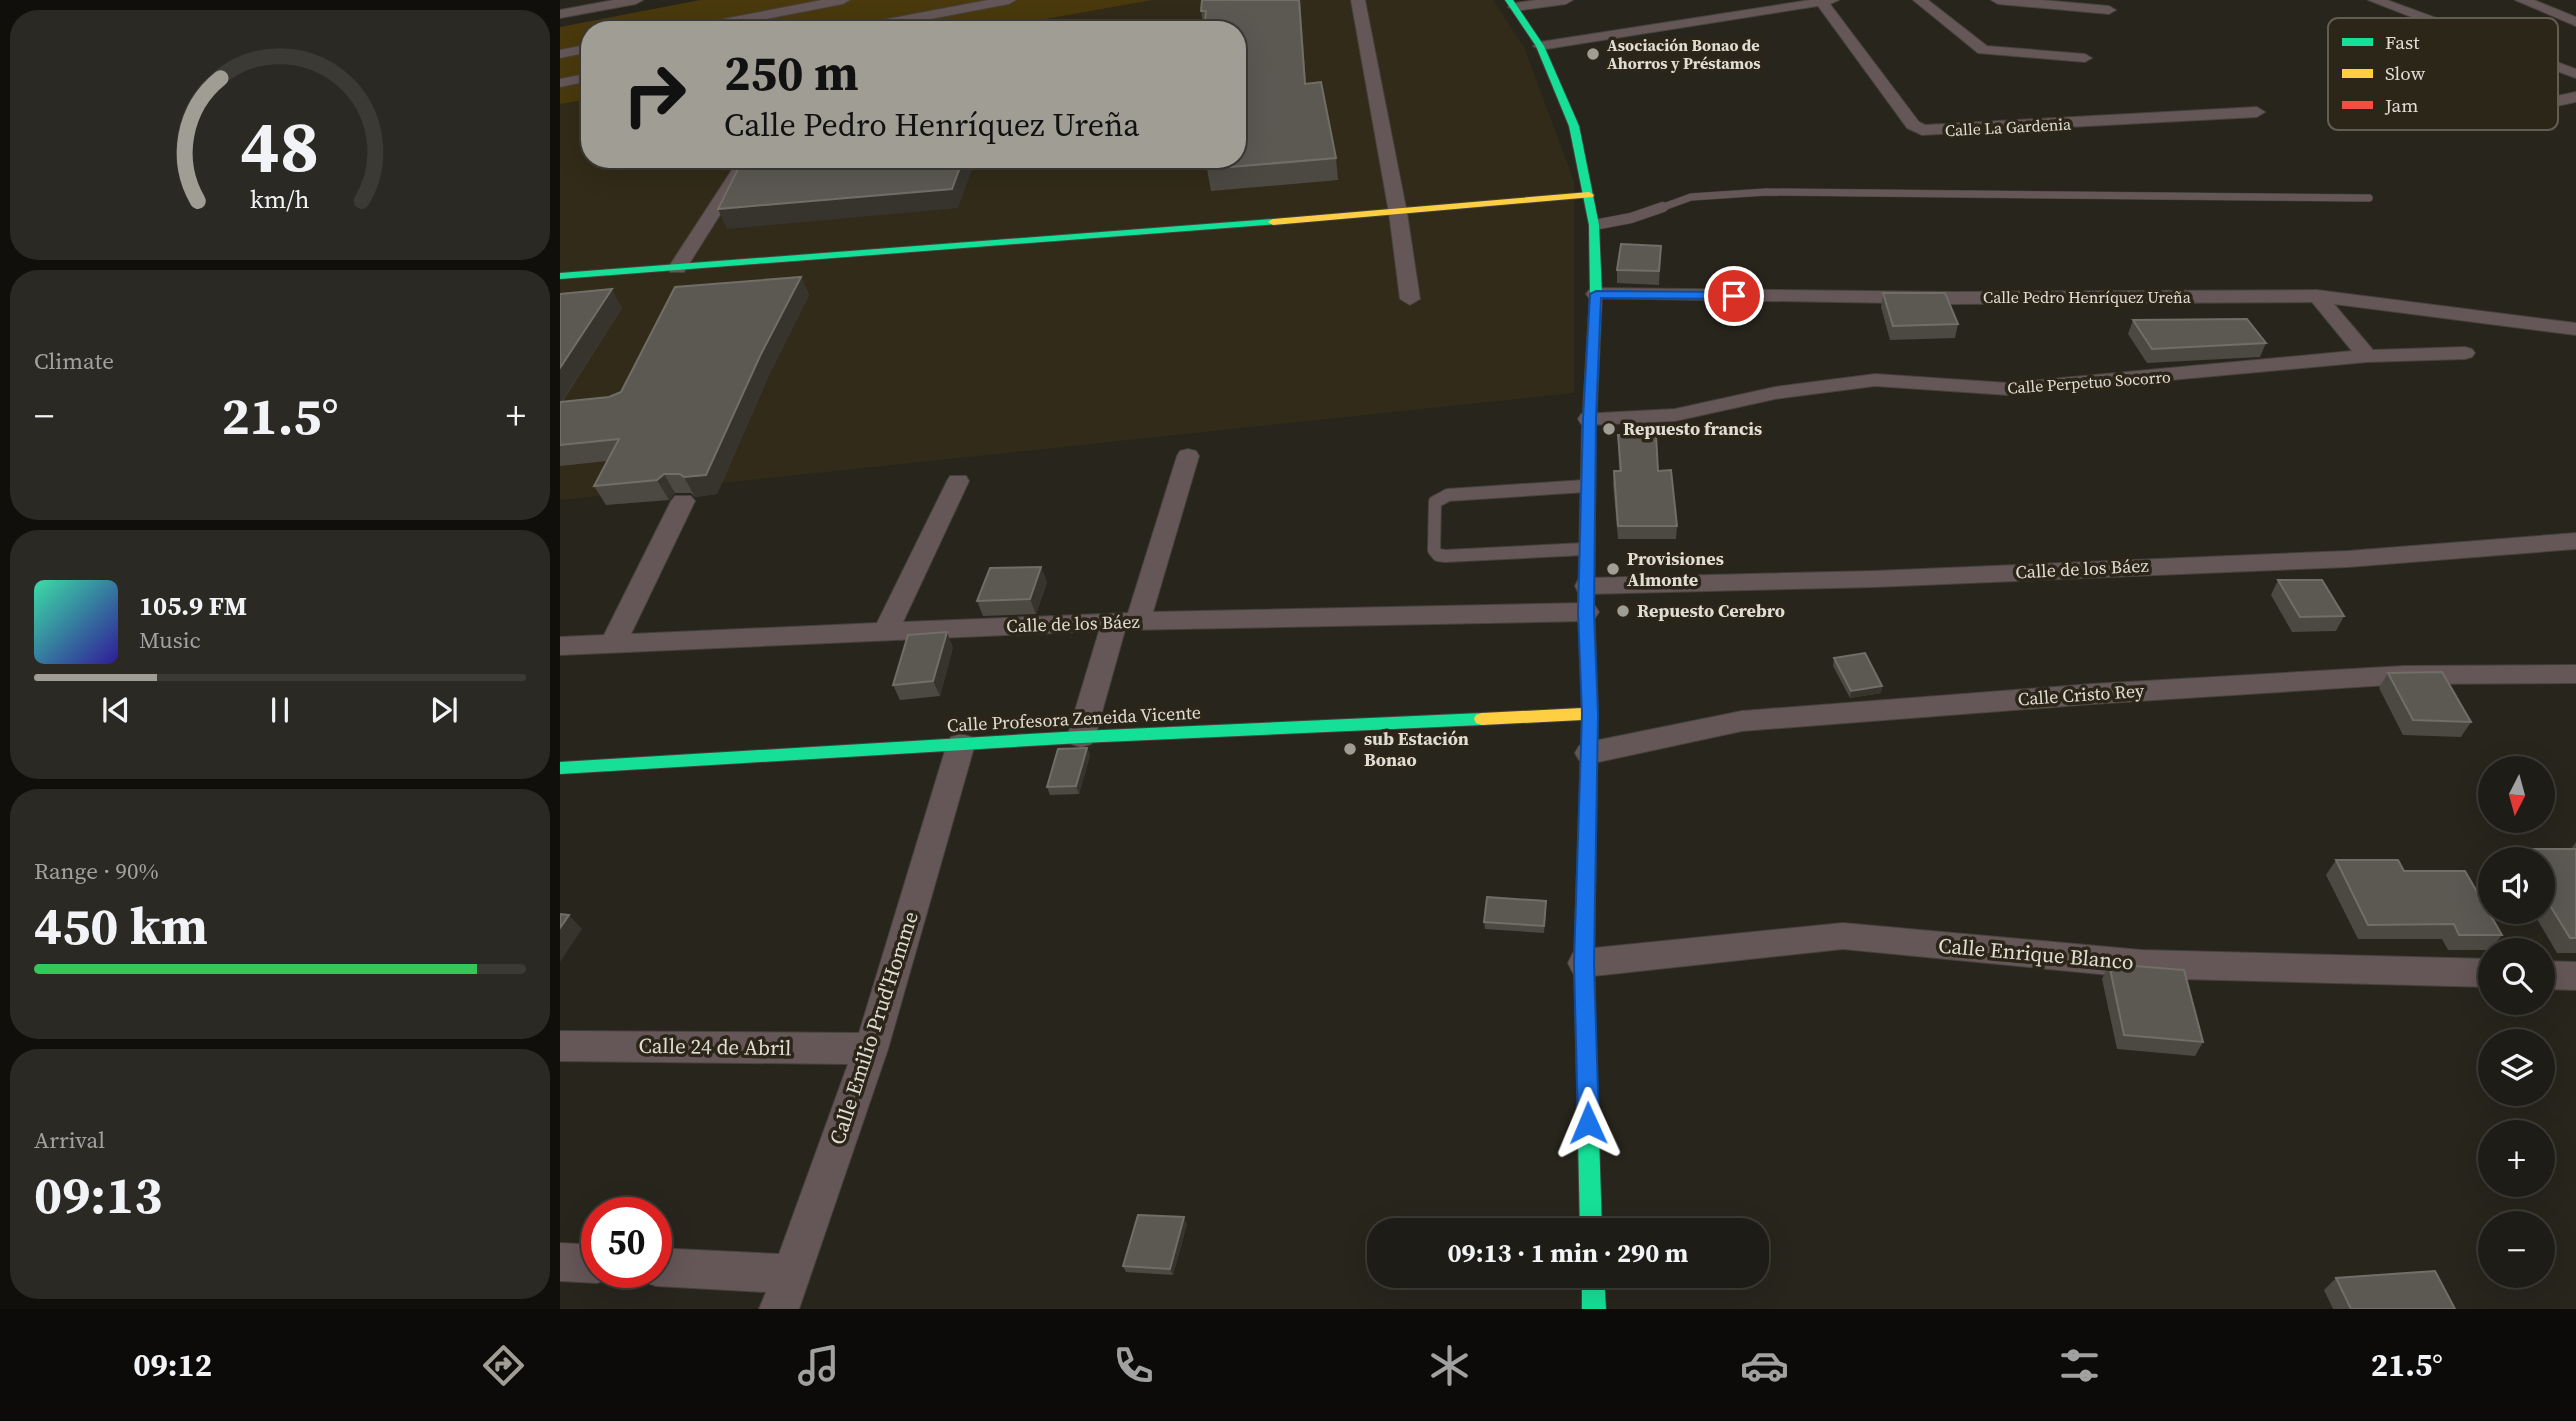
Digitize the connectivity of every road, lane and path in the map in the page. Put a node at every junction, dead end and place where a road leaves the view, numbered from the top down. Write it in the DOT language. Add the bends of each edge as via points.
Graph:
graph roads {
  1 [pos="636,0"];
  2 [pos="843,0"];
  3 [pos="919,0"];
  4 [pos="1009,0"];
  5 [pos="1358,0"];
  6 [pos="1566,0"];
  7 [pos="1920,0"];
  8 [pos="1998,0"];
  9 [pos="2375,0"];
  10 [pos="2522,0"];
  11 [pos="1827,1"];
  12 [pos="1512,4"];
  13 [pos="2109,9"];
  14 [pos="560,14"];
  15 [pos="932,15"];
  16 [pos="2424,18"];
  17 [pos="734,21"];
  18 [pos="899,21"];
  19 [pos="938,21"];
  20 [pos="2576,22"];
  21 [pos="1540,46"];
  22 [pos="564,53"];
  23 [pos="2085,58"];
  24 [pos="2558,67"];
  25 [pos="581,72"];
  26 [pos="2576,74"];
  27 [pos="581,79"];
  28 [pos="560,83"];
  29 [pos="2576,97"];
  30 [pos="2558,101"];
  31 [pos="2257,112"];
  32 [pos="741,168"];
  33 [pos="1589,195"];
  34 [pos="2369,198"];
  35 [pos="1398,213"];
  36 [pos="1594,225"];
  37 [pos="677,268"];
  38 [pos="560,276"];
  39 [pos="1596,294"];
  40 [pos="2317,296"];
  41 [pos="1410,299"];
  42 [pos="2576,329"];
  43 [pos="2465,353"];
  44 [pos="2367,356"];
  45 [pos="1589,419"];
  46 [pos="1188,456"];
  47 [pos="958,481"];
  48 [pos="1589,486"];
  49 [pos="684,501"];
  50 [pos="2576,541"];
  51 [pos="1588,549"];
  52 [pos="1587,599"];
  53 [pos="1126,622"];
  54 [pos="886,632"];
  55 [pos="613,644"];
  56 [pos="560,646"];
  57 [pos="2576,674"];
  58 [pos="1590,714"];
  59 [pos="1081,737"];
  60 [pos="961,744"];
  61 [pos="1589,753"];
  62 [pos="560,768"];
  63 [pos="1584,963"];
  64 [pos="2478,973"];
  65 [pos="2555,975"];
  66 [pos="2576,976"];
  67 [pos="560,1046"];
  68 [pos="871,1049"];
  69 [pos="1591,1218"];
  70 [pos="560,1262"];
  71 [pos="581,1263"];
  72 [pos="672,1270"];
  73 [pos="1593,1288"];
  74 [pos="785,1292"];
  75 [pos="1594,1309"];
  1 -- 14 [label="street"];
  2 -- 17 [label="street"];
  3 -- 15 [label="street"];
  4 -- 15 [label="street"];
  5 -- 35 [label="street"];
  6 -- 12 [label="street"];
  7 -- 23 [label="street" via="1983,50"];
  8 -- 13 [label="street"];
  9 -- 16 [label="street"];
  10 -- 20 [label="street"];
  11 -- 21 [label="street"];
  11 -- 31 [label="street, Calle La Gardenia" via="1913,125 1922,130"];
  12 -- 21 [label="main road"];
  15 -- 18 [label="street"];
  15 -- 19 [label="street"];
  21 -- 33 [label="main road" via="1574,126"];
  22 -- 25 [label="street"];
  24 -- 26 [label="street"];
  27 -- 28 [label="street"];
  29 -- 30 [label="street"];
  32 -- 37 [label="street"];
  33 -- 35 [label="main road"];
  33 -- 36 [label="main road"];
  34 -- 36 [label="lane" via="1766,192 1691,197 1631,218"];
  35 -- 37 [label="main road"];
  35 -- 41 [label="street"];
  36 -- 39 [label="main road"];
  37 -- 38 [label="main road"];
  39 -- 40 [label="street, Calle Pedro Henríquez Ureña"];
  39 -- 45 [label="main road"];
  40 -- 42 [label="street, Calle Pedro Henríquez Ureña"];
  40 -- 44 [label="street"];
  43 -- 44 [label="street, Calle Perpetuo Socorro"];
  44 -- 45 [label="street, Calle Perpetuo Socorro" via="2008,389 1875,380 1774,393 1675,415"];
  45 -- 48 [label="main road"];
  46 -- 53 [label="street"];
  47 -- 54 [label="street"];
  48 -- 51 [label="main road"];
  48 -- 51 [label="lane" via="1448,495 1435,502 1434,550 1445,556"];
  49 -- 55 [label="street"];
  50 -- 52 [label="street, Calle de los Báez" via="2348,559 1875,579"];
  51 -- 52 [label="main road"];
  52 -- 53 [label="street, Calle de los Báez"];
  52 -- 58 [label="main road"];
  53 -- 54 [label="street, Calle de los Báez"];
  53 -- 59 [label="street"];
  54 -- 55 [label="street, Calle de los Báez"];
  55 -- 56 [label="street, Calle de los Báez"];
  57 -- 61 [label="street, Calle Cristo Rey" via="2404,674 1742,721"];
  58 -- 59 [label="main road, Calle Profesora Zeneida Vicente"];
  58 -- 61 [label="main road"];
  59 -- 60 [label="main road, Calle Profesora Zeneida Vicente"];
  60 -- 62 [label="main road, Calle Profesora Zeneida Vicente"];
  60 -- 68 [label="street, Calle Emilio Prud'Homme"];
  61 -- 63 [label="main road"];
  63 -- 64 [label="street, Calle Enrique Blanco" via="1843,936 2141,964"];
  63 -- 69 [label="main road"];
  65 -- 66 [label="street"];
  67 -- 68 [label="street, Calle 24 de Abril"];
  68 -- 74 [label="street, Calle Emilio Prud'Homme"];
  70 -- 71 [label="street"];
  72 -- 74 [label="street"];
  73 -- 75 [label="main road"];
}
